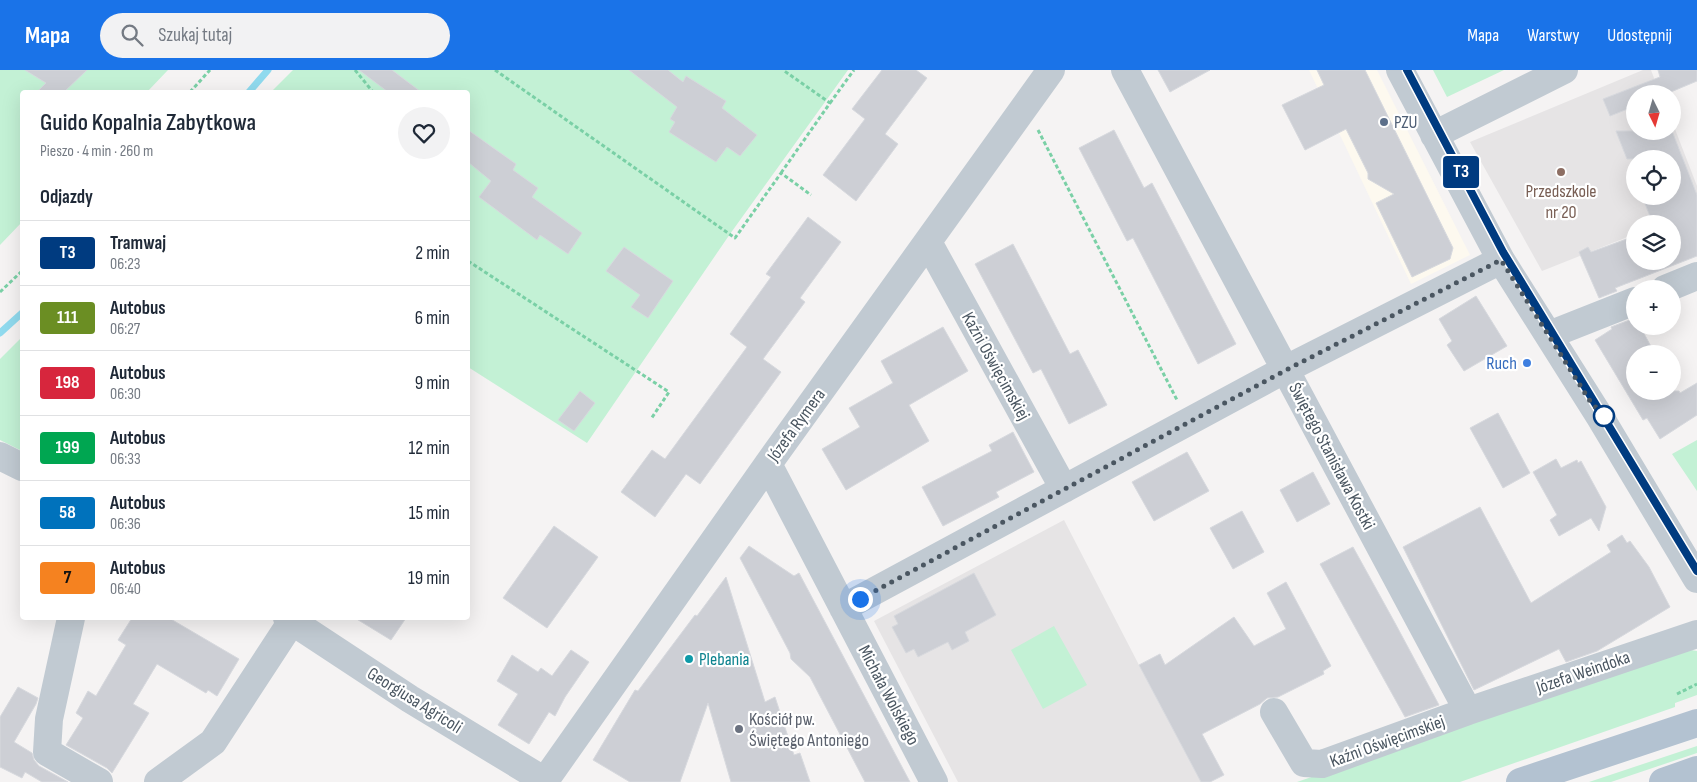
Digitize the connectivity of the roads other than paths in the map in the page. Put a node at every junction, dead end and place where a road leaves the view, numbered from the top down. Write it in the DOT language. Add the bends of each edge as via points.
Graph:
graph roads {
  1 [pos="1051,70"];
  2 [pos="1125,70"];
  3 [pos="1400,70"];
  4 [pos="1564,70"];
  5 [pos="1434,135"];
  6 [pos="928,242"];
  7 [pos="1501,260"];
  8 [pos="1697,276"];
  9 [pos="1681,282"];
  10 [pos="1626,304"];
  11 [pos="1549,335"];
  12 [pos="1286,370"];
  13 [pos="0,456"];
  14 [pos="768,464"];
  15 [pos="20,466"];
  16 [pos="1064,489"];
  17 [pos="1697,579"];
  18 [pos="843,608"];
  19 [pos="71,620"];
  20 [pos="289,620"];
  21 [pos="292,620"];
  22 [pos="1697,634"];
  23 [pos="1468,711"];
  24 [pos="1274,712"];
  25 [pos="1697,723"];
  26 [pos="1697,770"];
  27 [pos="99,782"];
  28 [pos="158,782"];
  29 [pos="544,782"];
  30 [pos="934,782"];
  31 [pos="1520,782"];
  32 [pos="1662,782"];
  1 -- 6 [label="street, Józefa Rymera"];
  2 -- 12 [label="street, Świętego Stanisława Kostki"];
  3 -- 5 [label="street"];
  4 -- 5 [label="street"];
  5 -- 7 [label="street"];
  6 -- 14 [label="street, Józefa Rymera"];
  6 -- 16 [label="street, Kaźni Oświęcimskiej"];
  7 -- 11 [label="street"];
  7 -- 12 [label="street"];
  8 -- 9 [label="street"];
  10 -- 11 [label="street"];
  11 -- 17 [label="street"];
  12 -- 16 [label="street"];
  12 -- 23 [label="street, Świętego Stanisława Kostki"];
  13 -- 15 [label="street"];
  14 -- 18 [label="street, Michała Wolskiego"];
  14 -- 29 [label="street, Józefa Rymera"];
  16 -- 18 [label="street"];
  18 -- 30 [label="street, Michała Wolskiego"];
  19 -- 27 [label="street" via="49,719 47,752"];
  20 -- 28 [label="street" via="213,742"];
  21 -- 29 [label="street, Georgiusa Agricoli"];
  22 -- 23 [label="street, Józefa Weindoka"];
  23 -- 24 [label="street, Kaźni Oświęcimskiej" via="1322,764 1304,763"];
  25 -- 31 [label="main road"];
  26 -- 32 [label="main road"];
}
